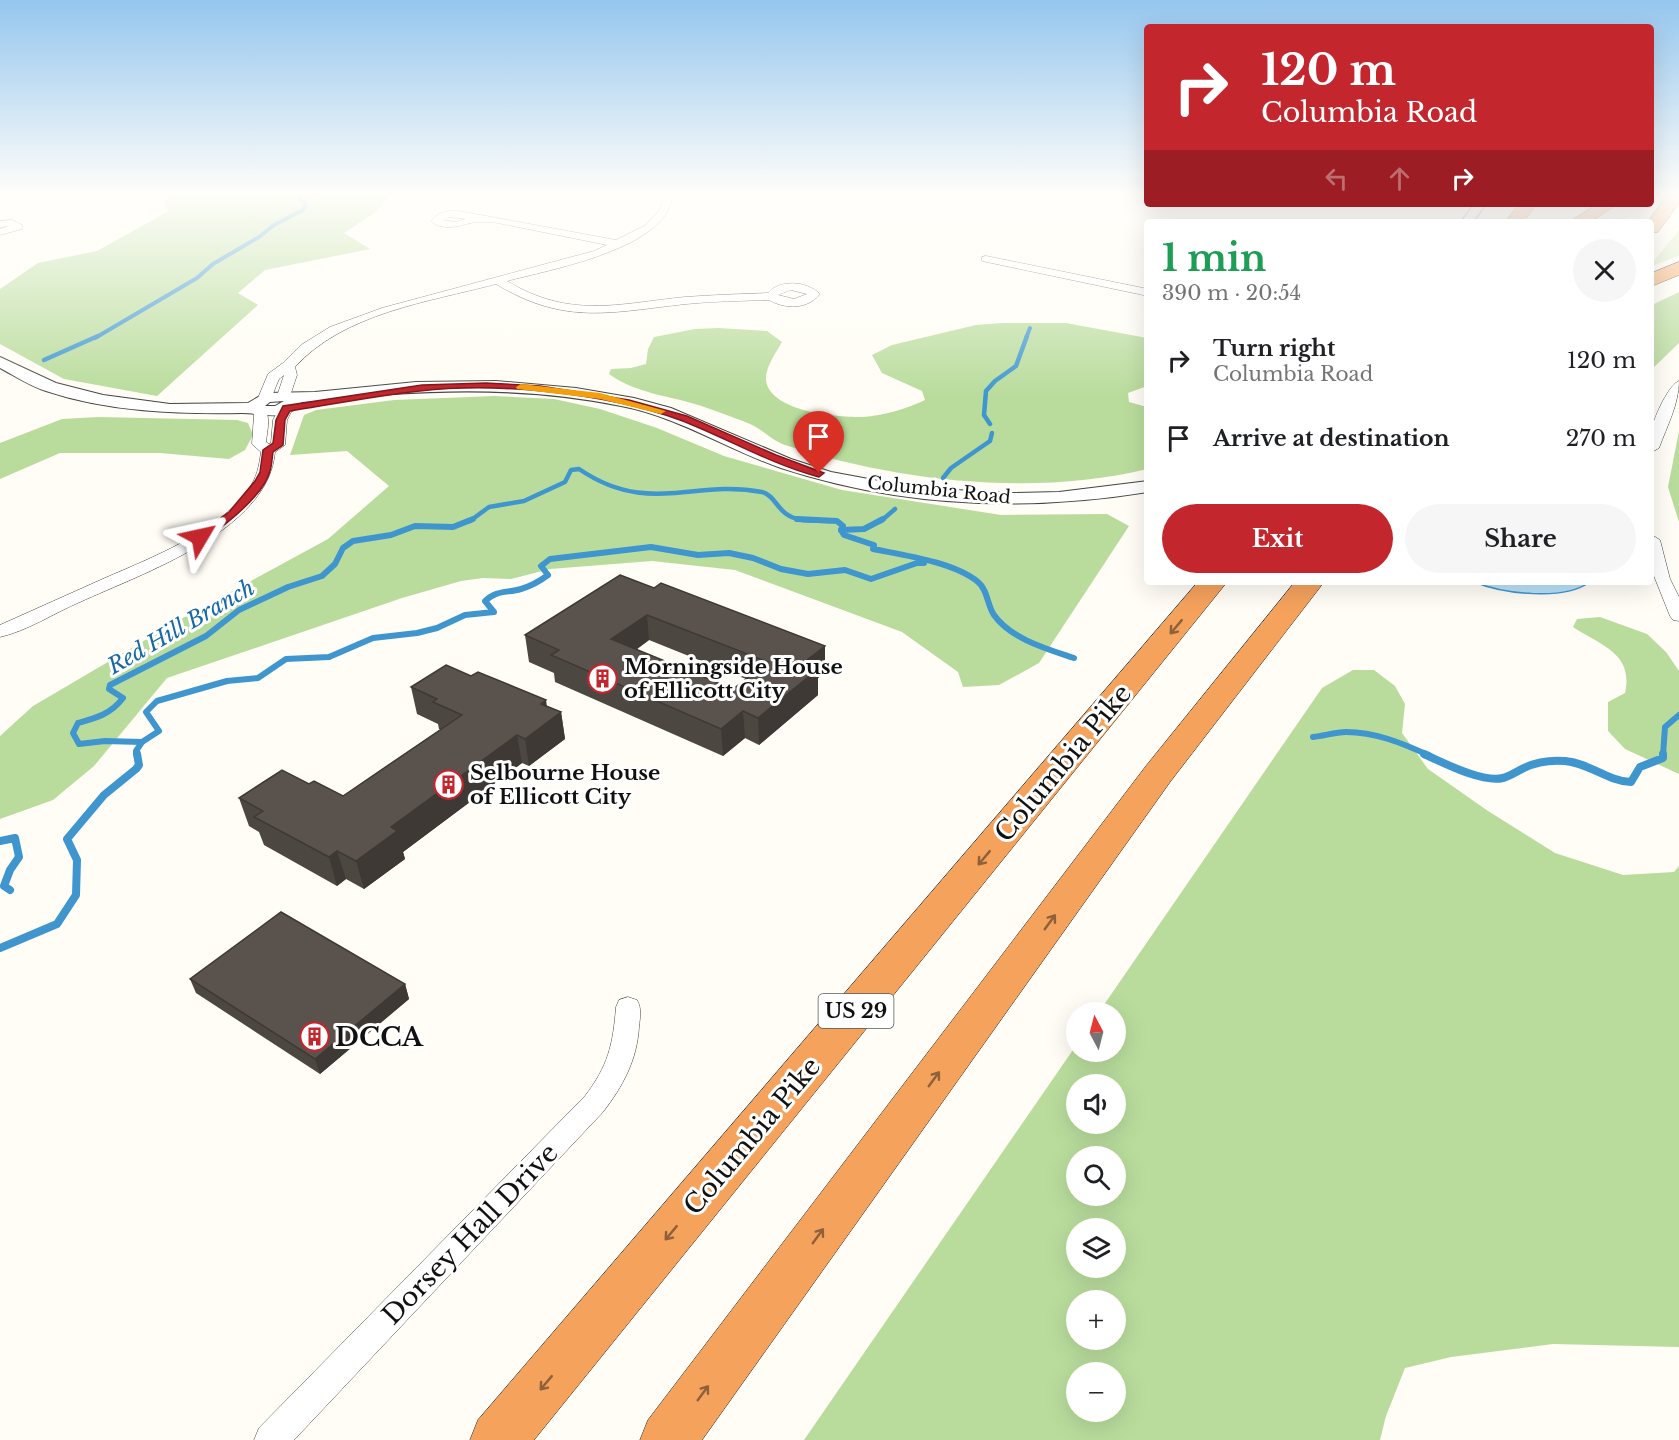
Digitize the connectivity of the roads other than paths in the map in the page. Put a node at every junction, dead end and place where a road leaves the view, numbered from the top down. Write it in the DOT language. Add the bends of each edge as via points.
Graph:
graph roads {
  1 [pos="573,261"];
  2 [pos="997,261"];
  3 [pos="1679,268"];
  4 [pos="1654,279"];
  5 [pos="499,281"];
  6 [pos="1144,291"];
  7 [pos="771,296"];
  8 [pos="0,362"];
  9 [pos="288,366"];
  10 [pos="1679,385"];
  11 [pos="287,402"];
  12 [pos="259,404"];
  13 [pos="1654,442"];
  14 [pos="268,450"];
  15 [pos="1144,487"];
  16 [pos="1654,548"];
  17 [pos="1210,585"];
  18 [pos="1308,585"];
  19 [pos="1679,616"];
  20 [pos="0,632"];
  21 [pos="628,1007"];
  22 [pos="272,1440"];
  23 [pos="498,1440"];
  24 [pos="668,1440"];
  1 -- 5 [label="street"];
  2 -- 6 [label="street"];
  3 -- 4 [label="highway"];
  5 -- 7 [label="street" via="543,303 594,310"];
  5 -- 9 [label="street" via="358,320 317,339"];
  8 -- 12 [label="street" via="51,387 103,400 170,409"];
  9 -- 11 [label="street" via="291,375"];
  9 -- 12 [label="street" via="273,377"];
  10 -- 13 [label="street"];
  11 -- 12 [label="street, Columbia Road"];
  11 -- 14 [label="street" via="280,420 278,445"];
  11 -- 15 [label="street, Columbia Road" via="422,388 540,388 626,402 684,418 786,463 904,490 1019,499"];
  12 -- 14 [label="street" via="259,444"];
  14 -- 20 [label="street" via="265,472 252,493 232,514 200,537"];
  16 -- 19 [label="street" via="1662,579"];
  17 -- 23 [label="highway, Columbia Pike / US 29, one-way"];
  24 -- 18 [label="highway, one-way" via="1158,774"];
  21 -- 22 [label="street, Dorsey Hall Drive" via="622,1060 614,1080 601,1096"];
}
